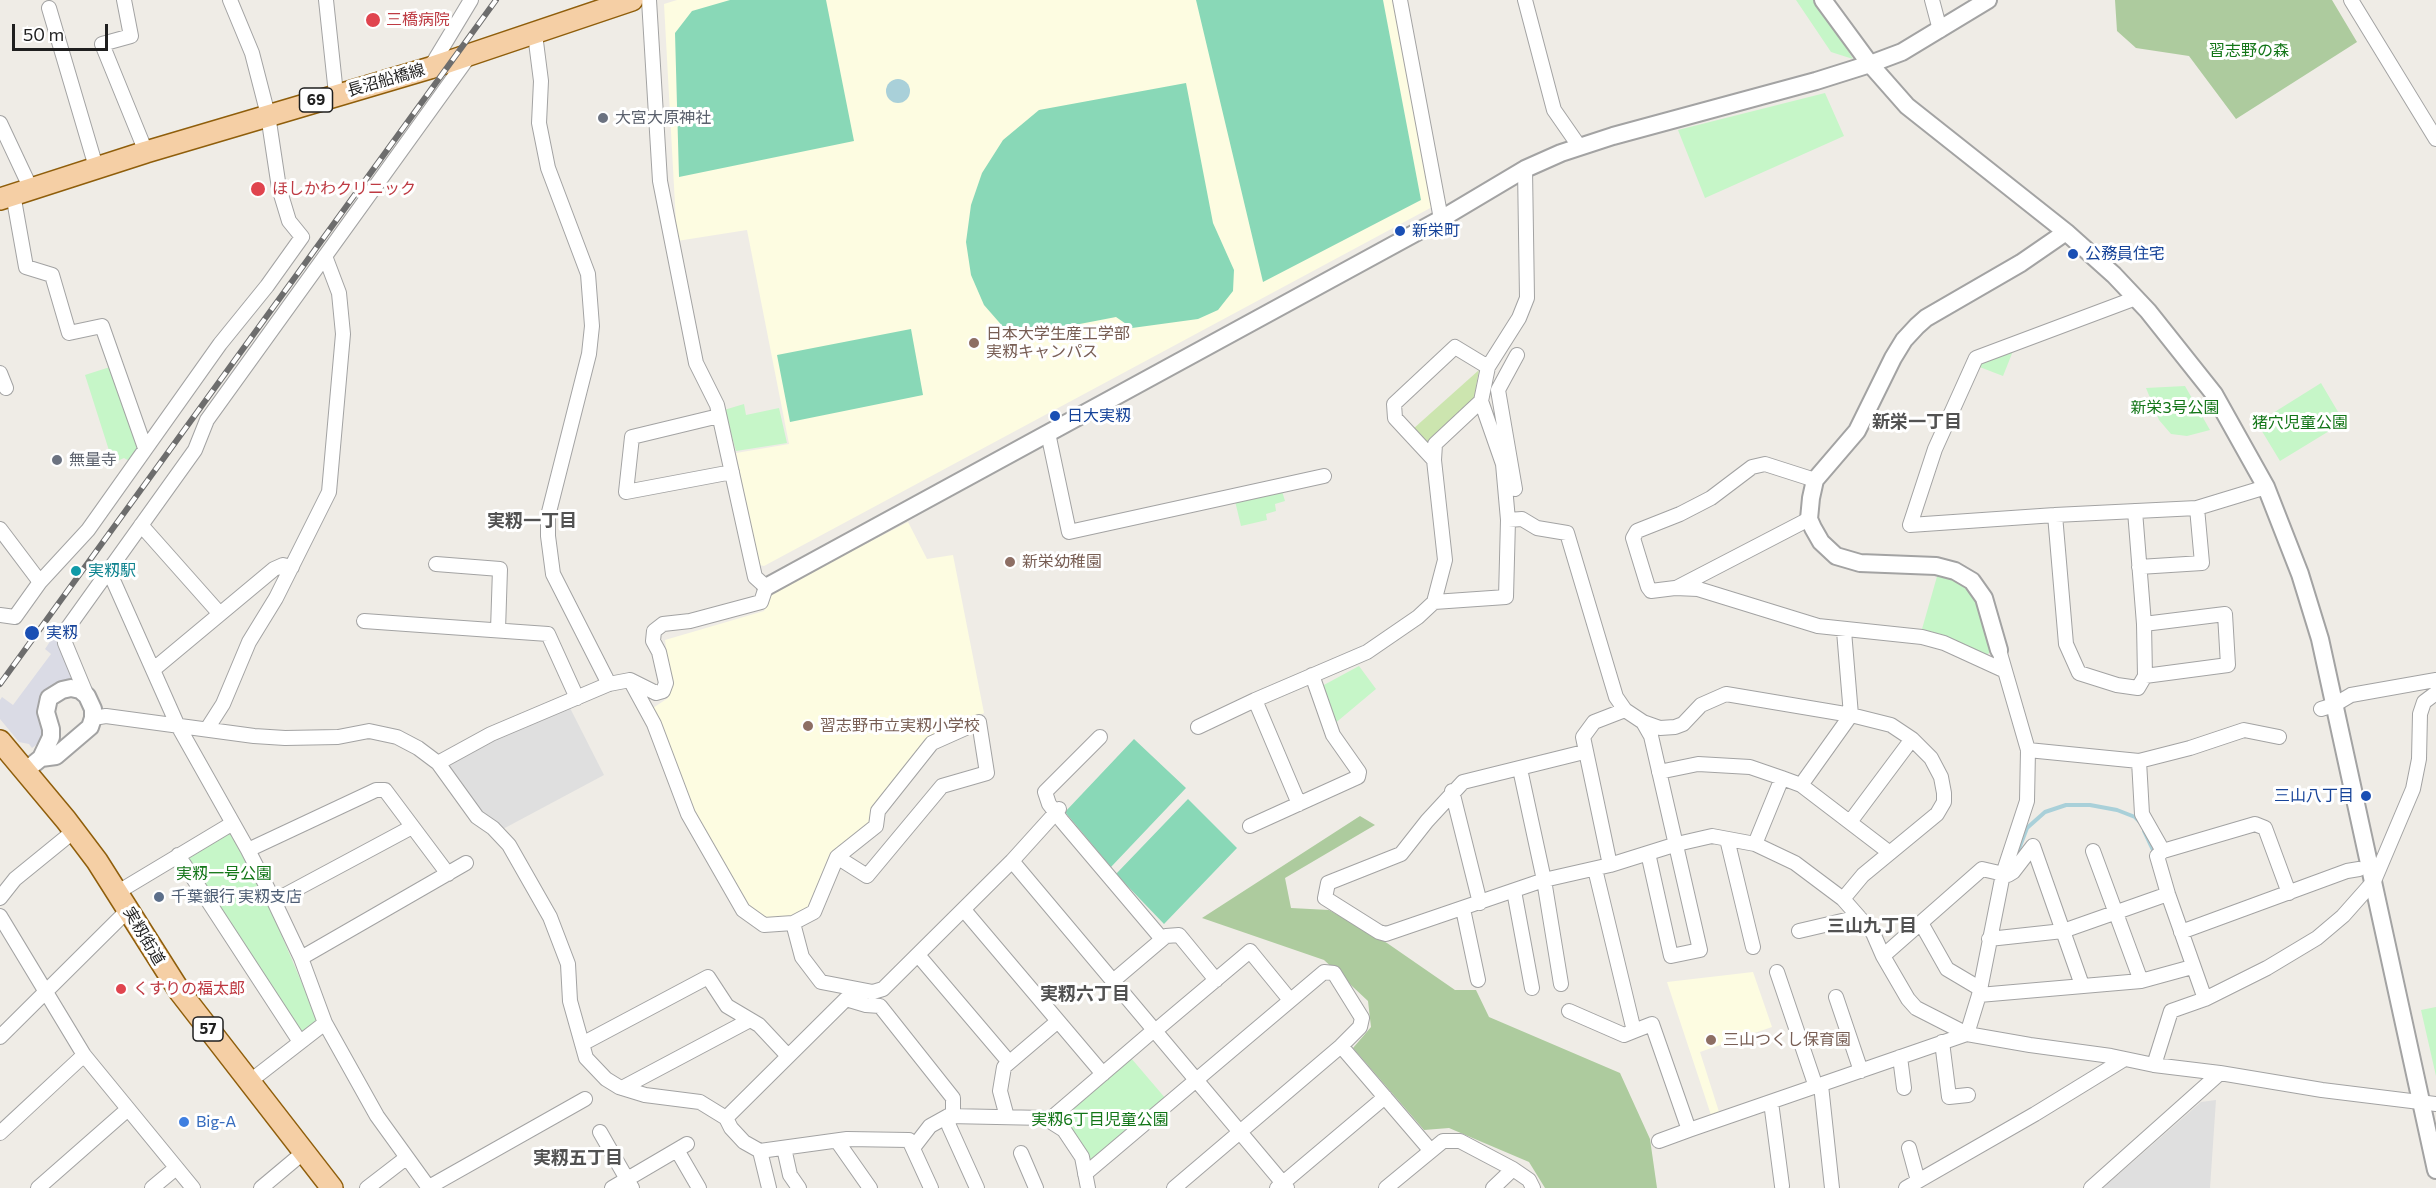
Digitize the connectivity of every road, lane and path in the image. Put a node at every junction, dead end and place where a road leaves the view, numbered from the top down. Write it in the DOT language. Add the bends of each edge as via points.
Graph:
graph roads {
  1 [pos="124,0"];
  2 [pos="230,0"];
  3 [pos="326,0"];
  4 [pos="471,0"];
  5 [pos="632,0"];
  6 [pos="649,0"];
  7 [pos="1400,0"];
  8 [pos="1525,0"];
  9 [pos="1823,0"];
  10 [pos="1932,0"];
  11 [pos="1988,0"];
  12 [pos="2351,0"];
  13 [pos="49,8"];
  14 [pos="1940,30"];
  15 [pos="535,33"];
  16 [pos="472,53"];
  17 [pos="1870,64"];
  18 [pos="430,68"];
  19 [pos="336,94"];
  20 [pos="268,115"];
  21 [pos="0,123"];
  22 [pos="2436,139"];
  23 [pos="1579,146"];
  24 [pos="146,152"];
  25 [pos="96,167"];
  26 [pos="1525,169"];
  27 [pos="15,194"];
  28 [pos="1442,219"];
  29 [pos="2066,232"];
  30 [pos="325,256"];
  31 [pos="2136,298"];
  32 [pos="1517,355"];
  33 [pos="1488,367"];
  34 [pos="0,373"];
  35 [pos="6,388"];
  36 [pos="1481,401"];
  37 [pos="719,416"];
  38 [pos="1048,433"];
  39 [pos="145,448"];
  40 [pos="1434,460"];
  41 [pos="732,472"];
  42 [pos="1324,476"];
  43 [pos="1815,480"];
  44 [pos="2266,487"];
  45 [pos="1515,489"];
  46 [pos="2197,508"];
  47 [pos="2135,511"];
  48 [pos="2055,515"];
  49 [pos="1809,519"];
  50 [pos="1508,520"];
  51 [pos="141,525"];
  52 [pos="0,529"];
  53 [pos="436,564"];
  54 [pos="292,567"];
  55 [pos="2139,567"];
  56 [pos="109,571"];
  57 [pos="40,582"];
  58 [pos="766,587"];
  59 [pos="1675,588"];
  60 [pos="1434,602"];
  61 [pos="220,614"];
  62 [pos="0,615"];
  63 [pos="364,621"];
  64 [pos="2144,624"];
  65 [pos="498,630"];
  66 [pos="1844,631"];
  67 [pos="1999,650"];
  68 [pos="154,669"];
  69 [pos="2003,670"];
  70 [pos="1312,675"];
  71 [pos="2145,676"];
  72 [pos="630,680"];
  73 [pos="2436,680"];
  74 [pos="609,684"];
  75 [pos="2436,693"];
  76 [pos="87,696"];
  77 [pos="577,698"];
  78 [pos="1255,700"];
  79 [pos="2327,707"];
  80 [pos="1625,710"];
  81 [pos="1851,715"];
  82 [pos="93,718"];
  83 [pos="1643,722"];
  84 [pos="177,724"];
  85 [pos="1198,727"];
  86 [pos="207,729"];
  87 [pos="1100,737"];
  88 [pos="2279,737"];
  89 [pos="1912,739"];
  90 [pos="0,741"];
  91 [pos="2028,750"];
  92 [pos="1584,752"];
  93 [pos="2139,761"];
  94 [pos="438,763"];
  95 [pos="33,765"];
  96 [pos="1520,769"];
  97 [pos="1659,772"];
  98 [pos="1782,778"];
  99 [pos="1801,785"];
  100 [pos="1452,791"];
  101 [pos="1299,804"];
  102 [pos="1058,811"];
  103 [pos="1850,822"];
  104 [pos="233,823"];
  105 [pos="1250,826"];
  106 [pos="412,827"];
  107 [pos="74,831"];
  108 [pos="1727,839"];
  109 [pos="1677,844"];
  110 [pos="1755,844"];
  111 [pos="248,850"];
  112 [pos="2093,851"];
  113 [pos="2163,851"];
  114 [pos="1648,853"];
  115 [pos="1890,853"];
  116 [pos="178,855"];
  117 [pos="837,856"];
  118 [pos="1012,861"];
  119 [pos="466,863"];
  120 [pos="1610,865"];
  121 [pos="1594,869"];
  122 [pos="2359,869"];
  123 [pos="448,874"];
  124 [pos="2003,874"];
  125 [pos="1544,880"];
  126 [pos="2374,881"];
  127 [pos="1514,891"];
  128 [pos="118,892"];
  129 [pos="2289,893"];
  130 [pos="2168,894"];
  131 [pos="0,898"];
  132 [pos="1843,899"];
  133 [pos="274,901"];
  134 [pos="1480,903"];
  135 [pos="1463,909"];
  136 [pos="128,910"];
  137 [pos="964,910"];
  138 [pos="2115,912"];
  139 [pos="0,916"];
  140 [pos="1859,916"];
  141 [pos="793,923"];
  142 [pos="1921,923"];
  143 [pos="1799,931"];
  144 [pos="2063,931"];
  145 [pos="2181,932"];
  146 [pos="1162,939"];
  147 [pos="1989,939"];
  148 [pos="1753,947"];
  149 [pos="918,955"];
  150 [pos="1883,956"];
  151 [pos="301,958"];
  152 [pos="2192,967"];
  153 [pos="1777,972"];
  154 [pos="1216,980"];
  155 [pos="1478,980"];
  156 [pos="1113,981"];
  157 [pos="2141,981"];
  158 [pos="1561,984"];
  159 [pos="2082,986"];
  160 [pos="1532,988"];
  161 [pos="47,991"];
  162 [pos="1979,991"];
  163 [pos="1836,997"];
  164 [pos="873,999"];
  165 [pos="2205,999"];
  166 [pos="1290,1000"];
  167 [pos="1569,1011"];
  168 [pos="750,1020"];
  169 [pos="1058,1021"];
  170 [pos="325,1023"];
  171 [pos="1155,1031"];
  172 [pos="1634,1031"];
  173 [pos="1967,1034"];
  174 [pos="0,1037"];
  175 [pos="300,1042"];
  176 [pos="1942,1042"];
  177 [pos="582,1044"];
  178 [pos="1341,1046"];
  179 [pos="84,1055"];
  180 [pos="788,1056"];
  181 [pos="1900,1057"];
  182 [pos="2123,1060"];
  183 [pos="1009,1062"];
  184 [pos="2154,1065"];
  185 [pos="1861,1071"];
  186 [pos="2220,1073"];
  187 [pos="1103,1074"];
  188 [pos="1196,1080"];
  189 [pos="249,1082"];
  190 [pos="1819,1086"];
  191 [pos="622,1088"];
  192 [pos="1904,1088"];
  193 [pos="1968,1095"];
  194 [pos="1385,1097"];
  195 [pos="585,1099"];
  196 [pos="1771,1102"];
  197 [pos="2429,1103"];
  198 [pos="128,1108"];
  199 [pos="951,1116"];
  200 [pos="1007,1117"];
  201 [pos="726,1118"];
  202 [pos="1048,1120"];
  203 [pos="1689,1130"];
  204 [pos="600,1132"];
  205 [pos="1240,1132"];
  206 [pos="0,1133"];
  207 [pos="837,1140"];
  208 [pos="1659,1141"];
  209 [pos="784,1148"];
  210 [pos="913,1148"];
  211 [pos="1909,1148"];
  212 [pos="760,1150"];
  213 [pos="1431,1151"];
  214 [pos="304,1152"];
  215 [pos="1021,1153"];
  216 [pos="406,1158"];
  217 [pos="177,1168"];
  218 [pos="1513,1169"];
  219 [pos="2436,1170"];
  220 [pos="1935,1172"];
  221 [pos="1087,1181"];
  222 [pos="629,1184"];
  223 [pos="1912,1185"];
  224 [pos="1283,1186"];
  225 [pos="1782,1186"];
  226 [pos="38,1188"];
  227 [pos="152,1188"];
  228 [pos="193,1188"];
  229 [pos="261,1188"];
  230 [pos="332,1188"];
  231 [pos="367,1188"];
  232 [pos="429,1188"];
  233 [pos="612,1188"];
  234 [pos="699,1188"];
  235 [pos="769,1188"];
  236 [pos="799,1188"];
  237 [pos="870,1188"];
  238 [pos="931,1188"];
  239 [pos="977,1188"];
  240 [pos="1036,1188"];
  241 [pos="1174,1188"];
  242 [pos="1386,1188"];
  243 [pos="1493,1188"];
  244 [pos="1533,1188"];
  245 [pos="1832,1188"];
  246 [pos="1933,1188"];
  247 [pos="2091,1188"];
  1 -- 24 [label="street" via="131,36 102,44"];
  2 -- 20 [label="street" via="252,52"];
  3 -- 19 [label="street"];
  4 -- 18 [label="street"];
  5 -- 15 [label="main road, 長沼船橋線 / 69"];
  6 -- 37 [label="street" via="660,181 696,363"];
  7 -- 28 [label="street"];
  8 -- 23 [label="street" via="1554,110"];
  9 -- 17 [label="street"];
  10 -- 14 [label="street"];
  11 -- 14 [label="street"];
  12 -- 22 [label="street"];
  13 -- 25 [label="street"];
  14 -- 17 [label="street" via="1902,52"];
  15 -- 16 [label="main road, 長沼船橋線 / 69"];
  15 -- 74 [label="street" via="542,81 539,123 548,168 588,274 592,326 589,354 548,516 548,536 553,574"];
  16 -- 18 [label="main road, 長沼船橋線 / 69"];
  16 -- 30 [label="street"];
  17 -- 23 [label="street"];
  17 -- 29 [label="street" via="1924,122"];
  18 -- 19 [label="main road, 長沼船橋線 / 69"];
  19 -- 20 [label="main road, 長沼船橋線 / 69"];
  20 -- 24 [label="main road, 長沼船橋線 / 69"];
  20 -- 39 [label="street" via="279,188 289,221 302,237"];
  21 -- 27 [label="street"];
  23 -- 26 [label="street"];
  24 -- 25 [label="main road, 長沼船橋線 / 69"];
  25 -- 27 [label="main road, 長沼船橋線 / 69"];
  26 -- 28 [label="street"];
  26 -- 33 [label="street" via="1527,298 1520,318"];
  27 -- 39 [label="street" via="26,267 52,275 69,333 102,326"];
  28 -- 38 [label="street"];
  29 -- 31 [label="street"];
  29 -- 43 [label="street" via="1917,326 1893,358 1857,430"];
  30 -- 51 [label="street" via="207,420 195,450"];
  30 -- 54 [label="street" via="339,293 343,334 329,492"];
  31 -- 44 [label="street" via="2214,394"];
  31 -- 48 [label="street" via="1976,358 1935,449 1910,525"];
  32 -- 45 [label="street" via="1498,390"];
  33 -- 36 [label="street"];
  33 -- 40 [label="street" via="1455,347 1394,404 1395,418"];
  34 -- 35 [label="street"];
  36 -- 40 [label="street" via="1435,444"];
  36 -- 50 [label="street" via="1503,464"];
  37 -- 41 [label="street"];
  37 -- 41 [label="street" via="632,437 626,492"];
  38 -- 42 [label="street" via="1069,532"];
  38 -- 58 [label="street"];
  39 -- 57 [label="street" via="88,530"];
  40 -- 60 [label="street" via="1445,560"];
  41 -- 58 [label="street" via="755,577"];
  43 -- 49 [label="street"];
  43 -- 59 [label="street" via="1765,464 1752,467 1711,498 1637,531 1633,538 1648,588"];
  44 -- 46 [label="street"];
  44 -- 79 [label="street" via="2311,603"];
  46 -- 47 [label="street"];
  46 -- 55 [label="street" via="2202,563"];
  47 -- 48 [label="street"];
  47 -- 55 [label="street"];
  48 -- 71 [label="street" via="2066,644 2079,673 2138,688"];
  49 -- 59 [label="street"];
  49 -- 67 [label="street" via="1821,542 1846,560 1936,566 1972,581 1984,598"];
  50 -- 60 [label="street" via="1506,597"];
  50 -- 80 [label="street" via="1522,519 1537,528 1568,533 1616,698"];
  51 -- 56 [label="street"];
  51 -- 61 [label="street"];
  52 -- 57 [label="street"];
  53 -- 65 [label="street" via="500,569"];
  54 -- 61 [label="street" via="274,568"];
  54 -- 86 [label="street" via="249,642 225,699"];
  55 -- 64 [label="street"];
  56 -- 68 [label="street"];
  56 -- 76 [label="street" via="64,633"];
  57 -- 62 [label="street" via="15,617"];
  58 -- 72 [label="street" via="761,602 663,624 654,631 653,641 666,683 663,691 656,693"];
  59 -- 66 [label="street" via="1698,589 1797,622"];
  60 -- 70 [label="street" via="1367,652"];
  61 -- 68 [label="street"];
  63 -- 65 [label="street"];
  64 -- 71 [label="street"];
  64 -- 71 [label="street" via="2224,614 2228,665"];
  65 -- 77 [label="street" via="548,634"];
  66 -- 69 [label="street" via="1922,637"];
  66 -- 81 [label="street"];
  67 -- 69 [label="street"];
  68 -- 84 [label="street"];
  69 -- 91 [label="street"];
  70 -- 78 [label="street"];
  70 -- 101 [label="street" via="1333,735 1359,772 1354,780"];
  72 -- 74 [label="street"];
  72 -- 141 [label="street" via="654,724 688,814 743,910 764,925"];
  73 -- 79 [label="street" via="2351,694"];
  74 -- 77 [label="street"];
  75 -- 126 [label="street" via="2424,702 2420,714 2419,759 2413,789"];
  76 -- 82 [label="street"];
  76 -- 95 [label="street" via="71,688 49,698 46,712 51,736"];
  77 -- 94 [label="street" via="491,734"];
  78 -- 85 [label="street"];
  78 -- 101 [label="street"];
  79 -- 126 [label="street"];
  80 -- 83 [label="street"];
  80 -- 92 [label="street" via="1587,728"];
  81 -- 83 [label="street" via="1726,694 1701,705 1675,727 1660,728"];
  81 -- 89 [label="street" via="1891,725"];
  81 -- 99 [label="street"];
  82 -- 84 [label="street"];
  82 -- 95 [label="street" via="90,727 56,756"];
  83 -- 97 [label="street" via="1652,736"];
  84 -- 86 [label="street"];
  84 -- 104 [label="street"];
  86 -- 94 [label="street" via="285,738 338,737 369,731 396,737"];
  87 -- 102 [label="street" via="1045,792 1049,804"];
  88 -- 93 [label="street" via="2244,730"];
  89 -- 103 [label="street"];
  89 -- 115 [label="street" via="1931,758 1944,802 1937,814"];
  90 -- 95 [label="main road, 実籾街道 / 57"];
  91 -- 93 [label="street"];
  91 -- 124 [label="street" via="2027,801"];
  92 -- 96 [label="street"];
  92 -- 120 [label="street"];
  93 -- 113 [label="street" via="2142,814"];
  94 -- 177 [label="street" via="477,817 509,845 550,916 568,964 570,1001"];
  95 -- 107 [label="main road, 実籾街道 / 57"];
  96 -- 100 [label="street" via="1463,782"];
  96 -- 125 [label="street"];
  97 -- 98 [label="street" via="1698,764 1750,767"];
  97 -- 109 [label="street"];
  98 -- 99 [label="street"];
  98 -- 110 [label="street"];
  99 -- 103 [label="street"];
  100 -- 134 [label="street"];
  100 -- 135 [label="street" via="1401,854 1328,883 1325,898 1386,934"];
  101 -- 105 [label="street"];
  102 -- 118 [label="street"];
  102 -- 146 [label="street"];
  103 -- 115 [label="street"];
  104 -- 111 [label="street"];
  104 -- 116 [label="street"];
  106 -- 111 [label="street" via="385,790 376,790"];
  106 -- 123 [label="street"];
  106 -- 133 [label="street"];
  107 -- 128 [label="main road, 実籾街道 / 57"];
  107 -- 131 [label="street" via="15,879"];
  108 -- 109 [label="street" via="1712,836"];
  108 -- 110 [label="street"];
  108 -- 148 [label="street"];
  109 -- 114 [label="street"];
  109 -- 114 [label="street" via="1700,950 1671,956"];
  110 -- 132 [label="street" via="1795,863"];
  111 -- 133 [label="street"];
  112 -- 138 [label="street"];
  113 -- 129 [label="street" via="2255,825 2265,828"];
  113 -- 130 [label="street" via="2157,856"];
  114 -- 120 [label="street"];
  115 -- 132 [label="street" via="1863,875"];
  116 -- 128 [label="street"];
  116 -- 175 [label="street"];
  117 -- 117 [label="street" via="867,876 942,786 987,772 980,722 932,743 878,811 876,826"];
  117 -- 141 [label="street" via="814,912"];
  118 -- 137 [label="street"];
  118 -- 156 [label="street"];
  119 -- 123 [label="street"];
  120 -- 121 [label="street"];
  121 -- 125 [label="street"];
  121 -- 172 [label="street"];
  122 -- 129 [label="street"];
  123 -- 151 [label="street"];
  124 -- 142 [label="street" via="1982,869"];
  124 -- 144 [label="street" via="2013,872 2033,846"];
  124 -- 147 [label="street"];
  125 -- 127 [label="street"];
  125 -- 158 [label="street"];
  126 -- 165 [label="street" via="2317,938"];
  126 -- 197 [label="street"];
  127 -- 134 [label="street"];
  127 -- 160 [label="street"];
  128 -- 136 [label="main road, 実籾街道 / 57"];
  129 -- 145 [label="street"];
  130 -- 138 [label="street"];
  130 -- 145 [label="street"];
  132 -- 140 [label="street"];
  133 -- 151 [label="street"];
  134 -- 135 [label="street"];
  135 -- 155 [label="street"];
  136 -- 161 [label="street"];
  136 -- 189 [label="main road, 実籾街道 / 57" via="180,992"];
  137 -- 149 [label="street"];
  137 -- 169 [label="street"];
  138 -- 144 [label="street"];
  138 -- 157 [label="street"];
  139 -- 161 [label="street"];
  140 -- 143 [label="street"];
  140 -- 150 [label="street" via="1873,933"];
  141 -- 164 [label="street" via="802,957 821,982"];
  142 -- 150 [label="street"];
  142 -- 162 [label="street" via="1947,969"];
  144 -- 147 [label="street"];
  144 -- 159 [label="street"];
  145 -- 152 [label="street"];
  146 -- 154 [label="street" via="1179,935"];
  146 -- 156 [label="street"];
  147 -- 162 [label="street"];
  149 -- 164 [label="street"];
  149 -- 183 [label="street"];
  150 -- 173 [label="street" via="1916,1008"];
  151 -- 170 [label="street"];
  152 -- 157 [label="street"];
  152 -- 165 [label="street"];
  153 -- 190 [label="street"];
  154 -- 166 [label="street" via="1250,951"];
  154 -- 171 [label="street"];
  156 -- 171 [label="street"];
  157 -- 159 [label="street"];
  159 -- 162 [label="street"];
  161 -- 174 [label="street"];
  161 -- 179 [label="street"];
  162 -- 173 [label="street"];
  163 -- 185 [label="street"];
  164 -- 180 [label="street" via="842,1001"];
  164 -- 199 [label="street" via="953,1098"];
  165 -- 184 [label="street" via="2171,1011"];
  166 -- 178 [label="street" via="1324,972 1334,973 1362,1018 1360,1027"];
  166 -- 188 [label="street"];
  167 -- 172 [label="street" via="1624,1035"];
  168 -- 177 [label="street" via="727,1006 708,976"];
  168 -- 180 [label="street"];
  168 -- 191 [label="street"];
  169 -- 183 [label="street"];
  169 -- 187 [label="street"];
  170 -- 175 [label="street"];
  170 -- 216 [label="street" via="376,1116"];
  171 -- 187 [label="street"];
  171 -- 188 [label="street"];
  172 -- 203 [label="street" via="1652,1024"];
  173 -- 176 [label="street"];
  173 -- 182 [label="street"];
  175 -- 189 [label="street"];
  176 -- 181 [label="street"];
  176 -- 193 [label="street" via="1949,1097"];
  177 -- 191 [label="street" via="588,1061"];
  178 -- 194 [label="street"];
  178 -- 205 [label="street"];
  179 -- 198 [label="street"];
  179 -- 206 [label="street"];
  180 -- 201 [label="street"];
  181 -- 185 [label="street"];
  181 -- 192 [label="street"];
  182 -- 184 [label="street"];
  182 -- 220 [label="street"];
  183 -- 200 [label="street" via="1000,1079"];
  184 -- 186 [label="street"];
  185 -- 190 [label="street"];
  186 -- 197 [label="street"];
  186 -- 247 [label="street"];
  187 -- 202 [label="street"];
  188 -- 205 [label="street"];
  188 -- 221 [label="street"];
  189 -- 214 [label="main road, 実籾街道 / 57"];
  190 -- 196 [label="street"];
  190 -- 245 [label="street"];
  191 -- 201 [label="street" via="700,1102"];
  194 -- 213 [label="street"];
  194 -- 224 [label="street"];
  195 -- 232 [label="street"];
  196 -- 203 [label="street"];
  196 -- 225 [label="street"];
  197 -- 219 [label="street"];
  198 -- 217 [label="street"];
  198 -- 226 [label="street"];
  199 -- 200 [label="street"];
  199 -- 210 [label="street" via="930,1126"];
  199 -- 239 [label="street" via="949,1126"];
  200 -- 202 [label="street"];
  201 -- 212 [label="street" via="744,1142"];
  202 -- 221 [label="street" via="1064,1130 1082,1157"];
  203 -- 208 [label="street"];
  204 -- 222 [label="street"];
  205 -- 224 [label="street"];
  205 -- 241 [label="street"];
  207 -- 209 [label="street"];
  207 -- 210 [label="street" via="909,1140"];
  207 -- 237 [label="street"];
  209 -- 212 [label="street"];
  209 -- 236 [label="street" via="790,1175"];
  210 -- 238 [label="street"];
  211 -- 223 [label="street"];
  212 -- 235 [label="street"];
  213 -- 218 [label="street" via="1443,1141 1460,1140"];
  213 -- 242 [label="street"];
  214 -- 229 [label="street"];
  214 -- 230 [label="main road, 実籾街道 / 57"];
  215 -- 240 [label="street"];
  216 -- 231 [label="street"];
  216 -- 232 [label="street"];
  217 -- 227 [label="street"];
  217 -- 228 [label="street"];
  218 -- 243 [label="street"];
  218 -- 244 [label="street" via="1529,1180"];
  220 -- 223 [label="street"];
  220 -- 246 [label="street"];
  222 -- 233 [label="street"];
  222 -- 234 [label="street" via="682,1147"];
}
